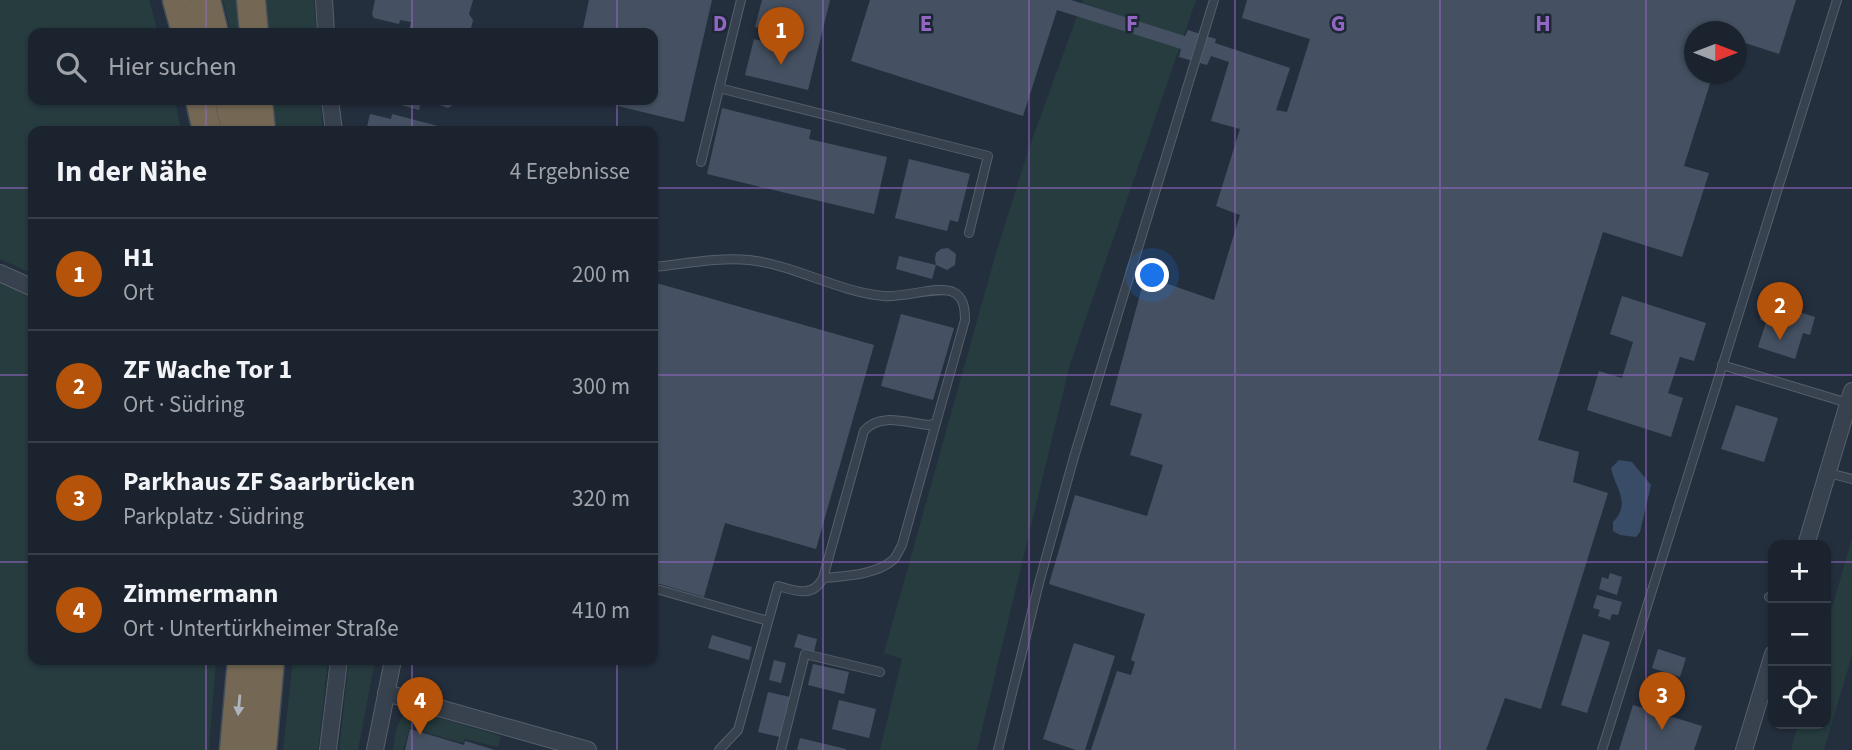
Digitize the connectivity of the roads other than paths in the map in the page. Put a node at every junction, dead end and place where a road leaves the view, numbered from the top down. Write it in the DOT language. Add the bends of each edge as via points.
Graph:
graph roads {
  1 [pos="177,0"];
  2 [pos="206,0"];
  3 [pos="251,0"];
  4 [pos="324,0"];
  5 [pos="741,0"];
  6 [pos="1214,0"];
  7 [pos="1837,0"];
  8 [pos="185,28"];
  9 [pos="213,28"];
  10 [pos="254,28"];
  11 [pos="326,28"];
  12 [pos="719,88"];
  13 [pos="201,105"];
  14 [pos="230,105"];
  15 [pos="258,105"];
  16 [pos="331,105"];
  17 [pos="206,126"];
  18 [pos="235,126"];
  19 [pos="261,126"];
  20 [pos="333,126"];
  21 [pos="701,162"];
  22 [pos="969,233"];
  23 [pos="658,267"];
  24 [pos="0,273"];
  25 [pos="28,286"];
  26 [pos="1722,365"];
  27 [pos="1850,397"];
  28 [pos="936,424"];
  29 [pos="1828,473"];
  30 [pos="1852,479"];
  31 [pos="1808,540"];
  32 [pos="823,578"];
  33 [pos="658,589"];
  34 [pos="768,621"];
  35 [pos="242,665"];
  36 [pos="270,665"];
  37 [pos="338,665"];
  38 [pos="392,665"];
  39 [pos="1769,666"];
  40 [pos="880,672"];
  41 [pos="386,693"];
  42 [pos="234,750"];
  43 [pos="262,750"];
  44 [pos="328,750"];
  45 [pos="374,750"];
  46 [pos="587,750"];
  47 [pos="719,750"];
  48 [pos="781,750"];
  49 [pos="998,750"];
  50 [pos="1602,750"];
  51 [pos="1744,750"];
  1 -- 8 [label="highway"];
  2 -- 9 [label="highway"];
  3 -- 10 [label="highway"];
  4 -- 11 [label="street"];
  5 -- 12 [label="lane"];
  6 -- 49 [label="lane" via="1074,457"];
  7 -- 26 [label="lane"];
  12 -- 21 [label="lane"];
  12 -- 22 [label="lane" via="988,156"];
  13 -- 17 [label="highway"];
  14 -- 18 [label="highway"];
  15 -- 19 [label="highway"];
  16 -- 20 [label="street"];
  23 -- 28 [label="lane" via="750,260 876,295 954,292 963,300 965,320"];
  24 -- 25 [label="street"];
  26 -- 27 [label="lane"];
  26 -- 50 [label="lane"];
  27 -- 29 [label="street"];
  28 -- 32 [label="lane" via="894,559 854,575"];
  28 -- 32 [label="lane" via="878,420 864,431"];
  29 -- 30 [label="lane"];
  29 -- 31 [label="street"];
  32 -- 34 [label="lane" via="819,586 803,593 778,586"];
  33 -- 34 [label="lane"];
  34 -- 47 [label="lane" via="738,730"];
  35 -- 42 [label="highway, one-way"];
  36 -- 43 [label="highway"];
  37 -- 44 [label="street"];
  38 -- 41 [label="street"];
  39 -- 51 [label="street"];
  40 -- 48 [label="lane" via="805,654"];
  41 -- 45 [label="street"];
  41 -- 46 [label="street"];
}
